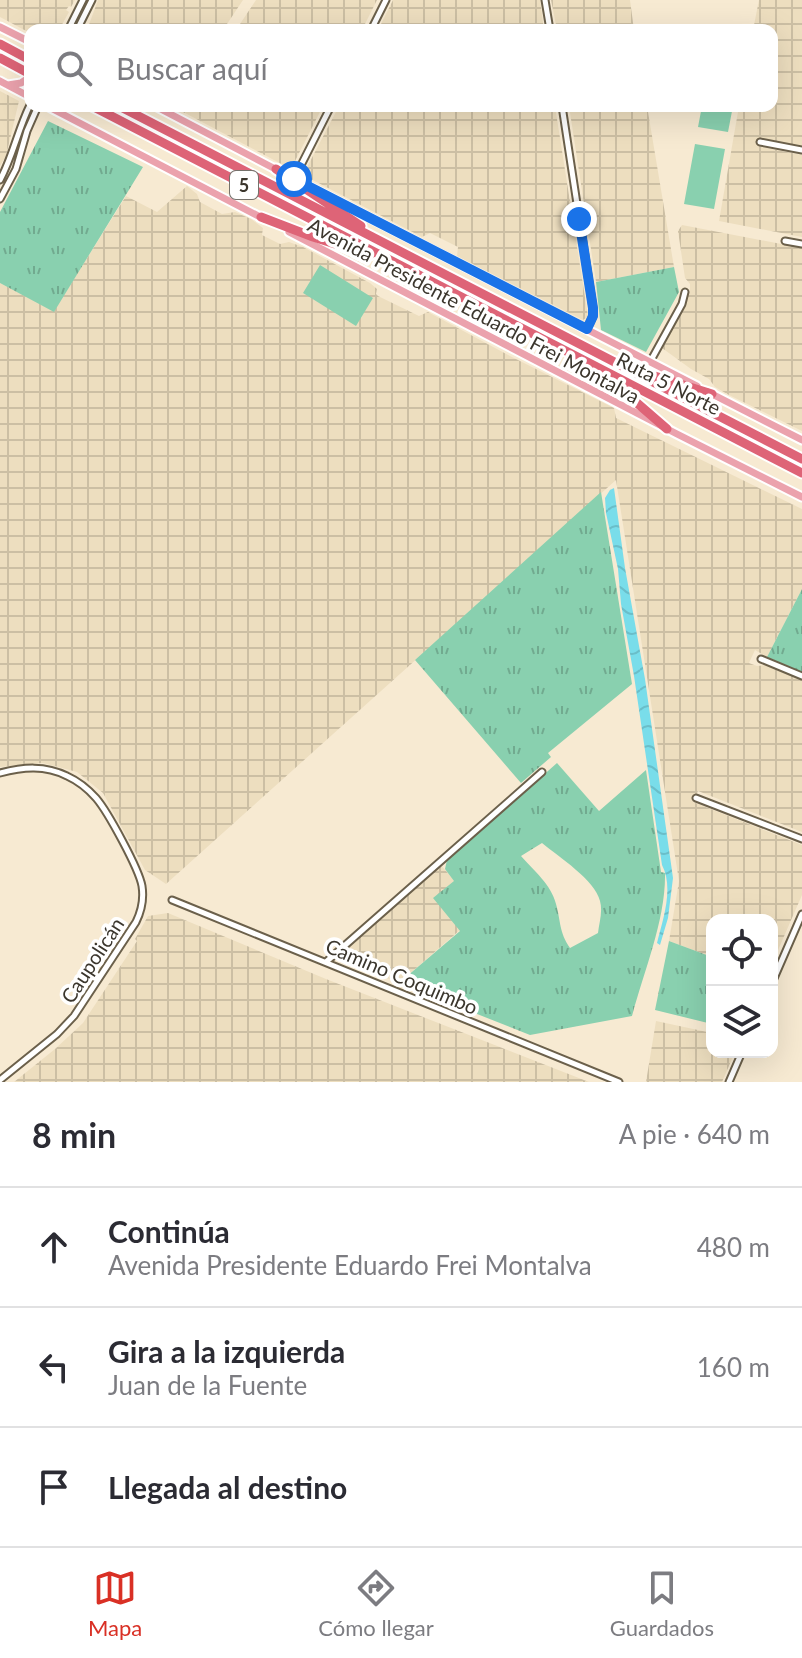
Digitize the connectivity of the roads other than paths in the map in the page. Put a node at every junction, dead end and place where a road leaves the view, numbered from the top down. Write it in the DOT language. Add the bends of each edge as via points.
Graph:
graph roads {
  1 [pos="83,0"];
  2 [pos="92,0"];
  3 [pos="386,0"];
  4 [pos="545,0"];
  5 [pos="71,24"];
  6 [pos="80,24"];
  7 [pos="374,24"];
  8 [pos="549,24"];
  9 [pos="0,27"];
  10 [pos="24,39"];
  11 [pos="0,44"];
  12 [pos="24,56"];
  13 [pos="0,58"];
  14 [pos="24,71"];
  15 [pos="24,77"];
  16 [pos="3,83"];
  17 [pos="24,94"];
  18 [pos="27,112"];
  19 [pos="35,112"];
  20 [pos="58,112"];
  21 [pos="63,112"];
  22 [pos="104,112"];
  23 [pos="131,112"];
  24 [pos="167,112"];
  25 [pos="328,112"];
  26 [pos="563,112"];
  27 [pos="66,116"];
  28 [pos="760,142"];
  29 [pos="802,150"];
  30 [pos="276,169"];
  31 [pos="294,179"];
  32 [pos="0,180"];
  33 [pos="0,199"];
  34 [pos="261,217"];
  35 [pos="785,241"];
  36 [pos="802,244"];
  37 [pos="390,247"];
  38 [pos="396,264"];
  39 [pos="685,292"];
  40 [pos="587,329"];
  41 [pos="588,362"];
  42 [pos="650,362"];
  43 [pos="627,368"];
  44 [pos="712,394"];
  45 [pos="667,429"];
  46 [pos="802,440"];
  47 [pos="802,459"];
  48 [pos="802,473"];
  49 [pos="802,497"];
  50 [pos="761,659"];
  51 [pos="802,676"];
  52 [pos="542,772"];
  53 [pos="0,773"];
  54 [pos="696,798"];
  55 [pos="802,839"];
  56 [pos="172,900"];
  57 [pos="802,914"];
  58 [pos="326,962"];
  59 [pos="778,969"];
  60 [pos="739,1058"];
  61 [pos="0,1080"];
  62 [pos="619,1082"];
  63 [pos="729,1082"];
  1 -- 5 [label="street"];
  2 -- 6 [label="street"];
  3 -- 7 [label="street"];
  4 -- 8 [label="street"];
  9 -- 10 [label="main road"];
  11 -- 12 [label="highway"];
  13 -- 14 [label="highway"];
  15 -- 16 [label="main road" via="17,85"];
  16 -- 17 [label="main road"];
  18 -- 32 [label="street"];
  19 -- 33 [label="street"];
  20 -- 27 [label="main road, Avenida Presidente Eduardo Frei Montalva"];
  21 -- 27 [label="main road"];
  22 -- 38 [label="highway, Ruta 5 Norte / 5"];
  23 -- 37 [label="highway, Ruta 5 Norte / 5"];
  24 -- 30 [label="main road, Avenida Presidente Eduardo Frei Montalva"];
  25 -- 31 [label="street"];
  26 -- 40 [label="street" via="593,308"];
  27 -- 34 [label="main road, Avenida Presidente Eduardo Frei Montalva"];
  28 -- 29 [label="street"];
  30 -- 31 [label="main road, Avenida Presidente Eduardo Frei Montalva"];
  30 -- 37 [label="highway"];
  31 -- 40 [label="main road, Avenida Presidente Eduardo Frei Montalva"];
  34 -- 38 [label="highway"];
  34 -- 45 [label="main road, Avenida Presidente Eduardo Frei Montalva"];
  35 -- 36 [label="street"];
  37 -- 43 [label="highway, Ruta 5 Norte / 5"];
  38 -- 41 [label="highway, Ruta 5 Norte / 5"];
  39 -- 42 [label="street"];
  40 -- 42 [label="main road, Avenida Presidente Eduardo Frei Montalva"];
  41 -- 45 [label="highway"];
  41 -- 48 [label="highway, Ruta 5 Norte / 5"];
  42 -- 44 [label="main road, Avenida Presidente Eduardo Frei Montalva"];
  43 -- 44 [label="highway"];
  43 -- 47 [label="highway, Ruta 5 Norte / 5"];
  44 -- 46 [label="main road, Avenida Presidente Eduardo Frei Montalva"];
  45 -- 49 [label="main road, Avenida Presidente Eduardo Frei Montalva"];
  50 -- 51 [label="street"];
  52 -- 58 [label="street"];
  53 -- 61 [label="street, Caupolicán" via="48,770 88,790 133,863 143,893 136,922 74,1016"];
  54 -- 55 [label="street"];
  56 -- 58 [label="street, Camino Coquimbo"];
  57 -- 59 [label="street"];
  58 -- 62 [label="street, Camino Coquimbo"];
  60 -- 63 [label="street"];
}
